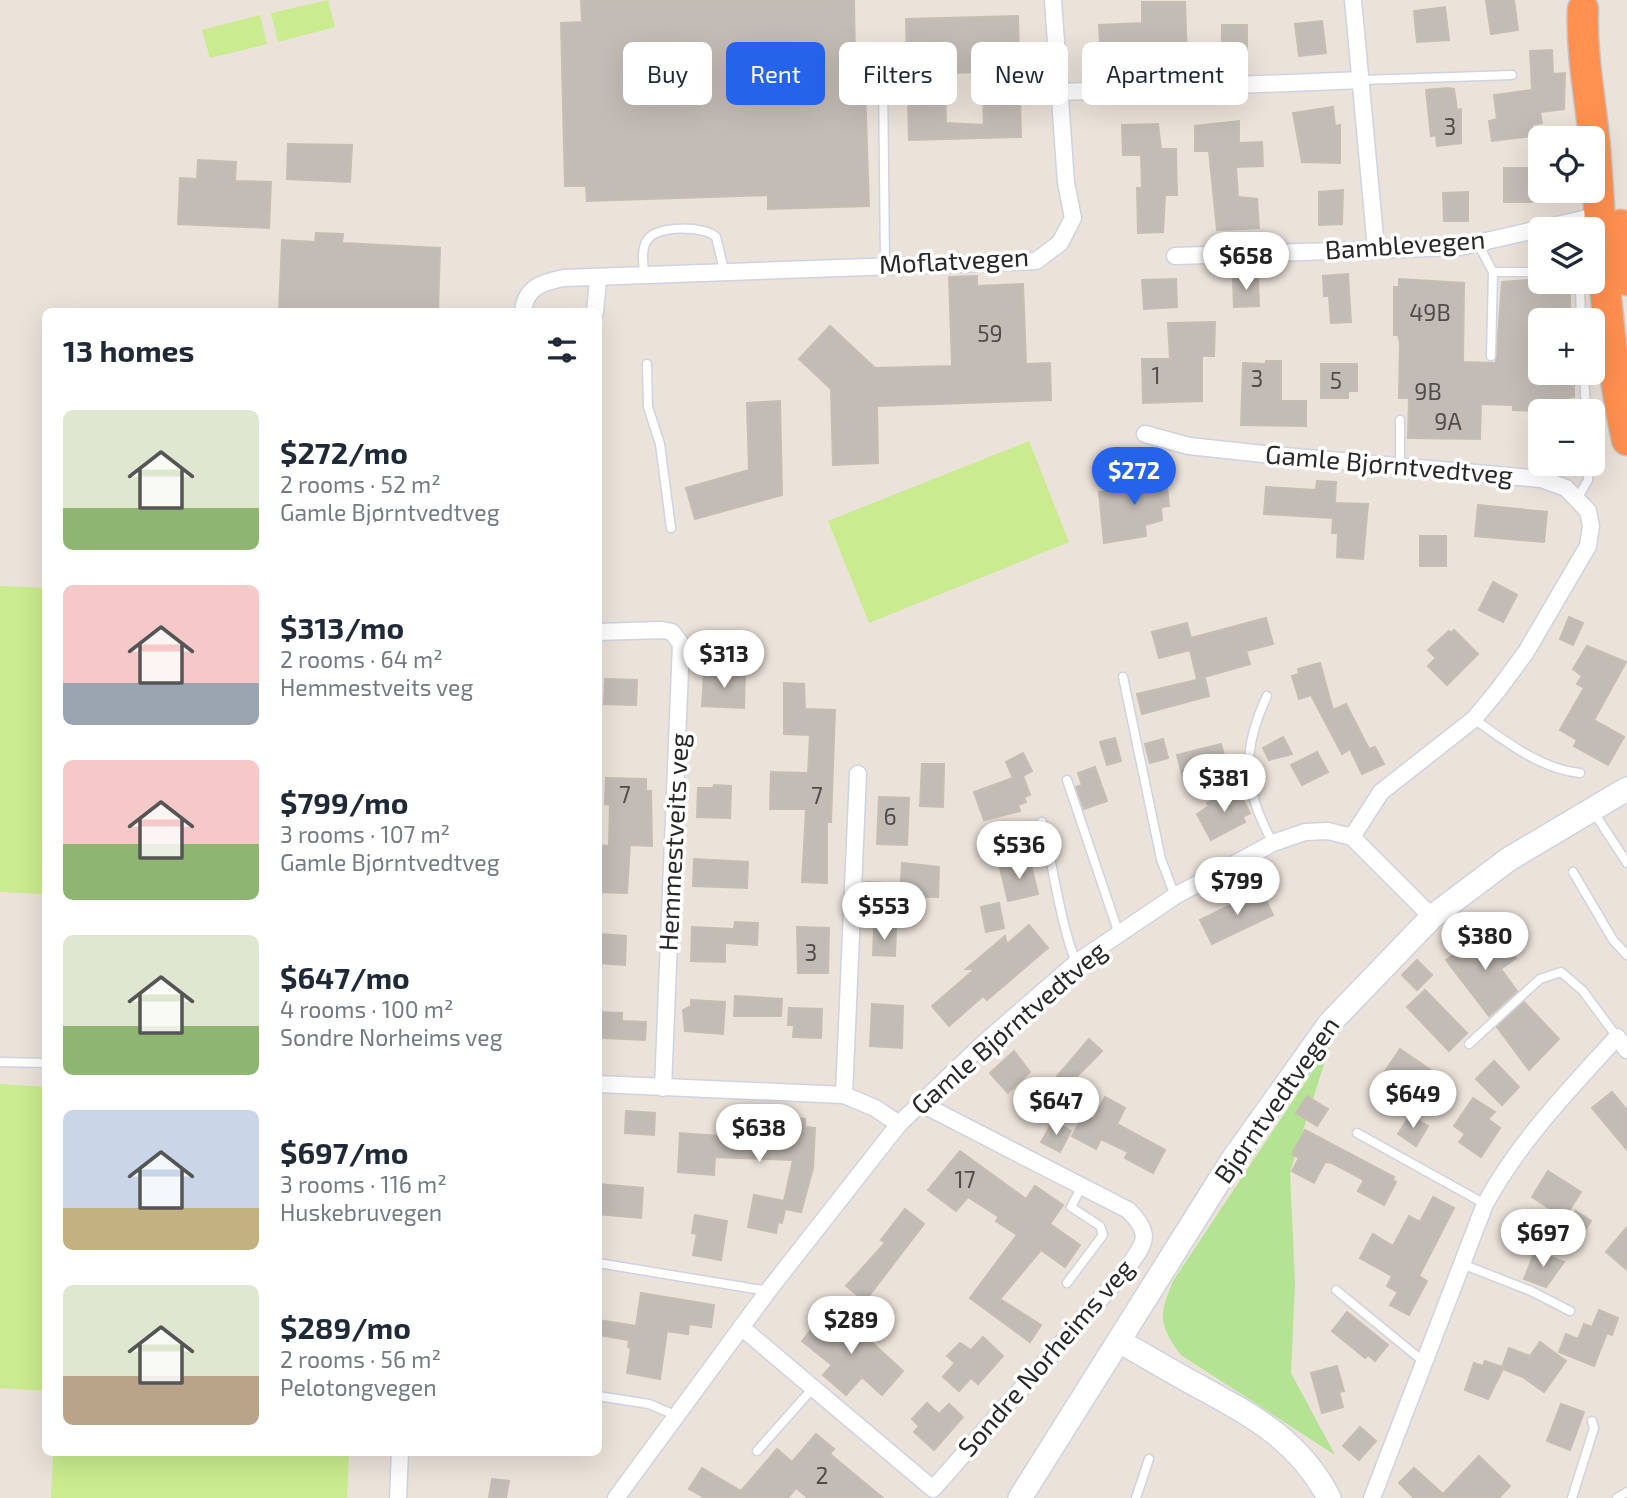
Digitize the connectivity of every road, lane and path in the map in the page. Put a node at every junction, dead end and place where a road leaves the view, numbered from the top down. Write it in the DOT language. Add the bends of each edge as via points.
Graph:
graph roads {
  1 [pos="1053,0"];
  2 [pos="1353,0"];
  3 [pos="1582,5"];
  4 [pos="1057,42"];
  5 [pos="1512,75"];
  6 [pos="1362,80"];
  7 [pos="1068,92"];
  8 [pos="883,105"];
  9 [pos="1062,105"];
  10 [pos="1528,232"];
  11 [pos="1478,244"];
  12 [pos="1376,248"];
  13 [pos="1175,256"];
  14 [pos="885,266"];
  15 [pos="1493,272"];
  16 [pos="1528,272"];
  17 [pos="724,274"];
  18 [pos="644,278"];
  19 [pos="598,280"];
  20 [pos="1627,281"];
  21 [pos="525,308"];
  22 [pos="595,308"];
  23 [pos="1491,356"];
  24 [pos="647,364"];
  25 [pos="1400,420"];
  26 [pos="1144,434"];
  27 [pos="1627,440"];
  28 [pos="1400,467"];
  29 [pos="1588,476"];
  30 [pos="1577,499"];
  31 [pos="671,528"];
  32 [pos="602,632"];
  33 [pos="1123,677"];
  34 [pos="1267,696"];
  35 [pos="1474,719"];
  36 [pos="1580,773"];
  37 [pos="858,774"];
  38 [pos="1068,780"];
  39 [pos="1627,789"];
  40 [pos="1591,809"];
  41 [pos="1042,822"];
  42 [pos="1352,837"];
  43 [pos="1273,843"];
  44 [pos="1625,853"];
  45 [pos="1627,863"];
  46 [pos="1573,872"];
  47 [pos="1175,896"];
  48 [pos="1432,917"];
  49 [pos="1119,934"];
  50 [pos="1627,955"];
  51 [pos="1076,963"];
  52 [pos="1622,1043"];
  53 [pos="1469,1044"];
  54 [pos="0,1062"];
  55 [pos="42,1063"];
  56 [pos="602,1084"];
  57 [pos="663,1088"];
  58 [pos="844,1095"];
  59 [pos="920,1102"];
  60 [pos="898,1124"];
  61 [pos="1357,1133"];
  62 [pos="1082,1186"];
  63 [pos="1485,1203"];
  64 [pos="602,1264"];
  65 [pos="1462,1264"];
  66 [pos="1067,1283"];
  67 [pos="1335,1290"];
  68 [pos="768,1291"];
  69 [pos="1570,1311"];
  70 [pos="741,1327"];
  71 [pos="1119,1341"];
  72 [pos="1424,1362"];
  73 [pos="813,1388"];
  74 [pos="602,1397"];
  75 [pos="677,1416"];
  76 [pos="1592,1421"];
  77 [pos="757,1451"];
  78 [pos="400,1456"];
  79 [pos="1149,1459"];
  80 [pos="1627,1492"];
  81 [pos="931,1493"];
  82 [pos="398,1498"];
  83 [pos="616,1498"];
  84 [pos="1020,1498"];
  85 [pos="1136,1498"];
  86 [pos="1329,1498"];
  87 [pos="1372,1498"];
  88 [pos="1572,1498"];
  89 [pos="1616,1498"];
  1 -- 4 [label="street, Moflatvegen"];
  2 -- 6 [label="street"];
  3 -- 20 [label="highway" via="1595,36 1604,85"];
  3 -- 27 [label="highway" via="1610,343"];
  5 -- 6 [label="lane"];
  6 -- 7 [label="street"];
  6 -- 12 [label="street"];
  8 -- 14 [label="lane"];
  9 -- 14 [label="street, Moflatvegen" via="1073,218 1060,243 1036,261"];
  10 -- 11 [label="street, Bamblevegen"];
  11 -- 12 [label="street, Bamblevegen"];
  11 -- 15 [label="lane"];
  12 -- 13 [label="street, Bamblevegen"];
  14 -- 17 [label="street, Moflatvegen"];
  15 -- 16 [label="lane"];
  15 -- 23 [label="lane"];
  17 -- 18 [label="street, Moflatvegen"];
  17 -- 18 [label="lane" via="716,237 703,228 652,234 643,250"];
  18 -- 19 [label="street, Moflatvegen"];
  19 -- 21 [label="street, Moflatvegen" via="564,278 540,283"];
  19 -- 22 [label="street"];
  24 -- 31 [label="lane" via="648,407 660,444"];
  25 -- 28 [label="lane"];
  26 -- 28 [label="street, Gamle Bjørntvedtveg" via="1189,446"];
  28 -- 30 [label="street, Gamle Bjørntvedtveg" via="1541,479 1566,488"];
  29 -- 30 [label="lane"];
  30 -- 35 [label="street" via="1588,511 1588,546 1526,652"];
  32 -- 57 [label="street, Hemmestveits veg" via="662,630 672,632 681,643"];
  33 -- 47 [label="lane" via="1161,859"];
  34 -- 43 [label="lane" via="1250,735 1249,765 1257,813"];
  35 -- 36 [label="lane" via="1537,760"];
  35 -- 42 [label="street" via="1381,792"];
  37 -- 58 [label="street"];
  38 -- 49 [label="lane"];
  39 -- 40 [label="main road, Bjørntvedtvegen"];
  40 -- 44 [label="lane"];
  40 -- 48 [label="main road, Bjørntvedtvegen" via="1509,859"];
  41 -- 51 [label="lane" via="1065,933"];
  42 -- 43 [label="street, Gamle Bjørntvedtveg" via="1305,832"];
  42 -- 48 [label="street"];
  43 -- 47 [label="street, Gamle Bjørntvedtveg"];
  44 -- 45 [label="lane"];
  46 -- 50 [label="lane" via="1613,940"];
  47 -- 49 [label="street, Gamle Bjørntvedtveg"];
  48 -- 71 [label="main road, Bjørntvedtvegen" via="1362,987 1300,1061"];
  49 -- 51 [label="street, Gamle Bjørntvedtveg"];
  51 -- 59 [label="street, Gamle Bjørntvedtveg"];
  52 -- 53 [label="lane" via="1583,991 1561,972 1541,979"];
  52 -- 63 [label="street" via="1529,1135"];
  54 -- 55 [label="lane"];
  56 -- 57 [label="street"];
  57 -- 58 [label="street"];
  58 -- 60 [label="street"];
  59 -- 60 [label="street, Gamle Bjørntvedtveg"];
  59 -- 62 [label="street, Sondre Norheims veg"];
  60 -- 68 [label="street, Gamle Bjørntvedtveg"];
  61 -- 63 [label="lane"];
  62 -- 66 [label="lane" via="1071,1207 1100,1226 1103,1235"];
  62 -- 81 [label="street, Sondre Norheims veg" via="1128,1210 1142,1223 1143,1244 1125,1271"];
  63 -- 65 [label="street"];
  64 -- 68 [label="lane"];
  65 -- 69 [label="lane"];
  65 -- 72 [label="street"];
  67 -- 72 [label="lane"];
  68 -- 70 [label="street, Gamle Bjørntvedtveg"];
  70 -- 73 [label="street"];
  70 -- 75 [label="street, Gamle Bjørntvedtveg"];
  71 -- 84 [label="main road, Bjørntvedtvegen"];
  71 -- 86 [label="main road" via="1276,1431 1296,1450"];
  72 -- 87 [label="street"];
  73 -- 77 [label="lane"];
  73 -- 81 [label="street"];
  74 -- 75 [label="lane" via="649,1404"];
  75 -- 83 [label="street, Gamle Bjørntvedtveg"];
  76 -- 88 [label="lane" via="1592,1438"];
  78 -- 82 [label="street"];
  79 -- 85 [label="lane"];
  80 -- 89 [label="lane"];
}
